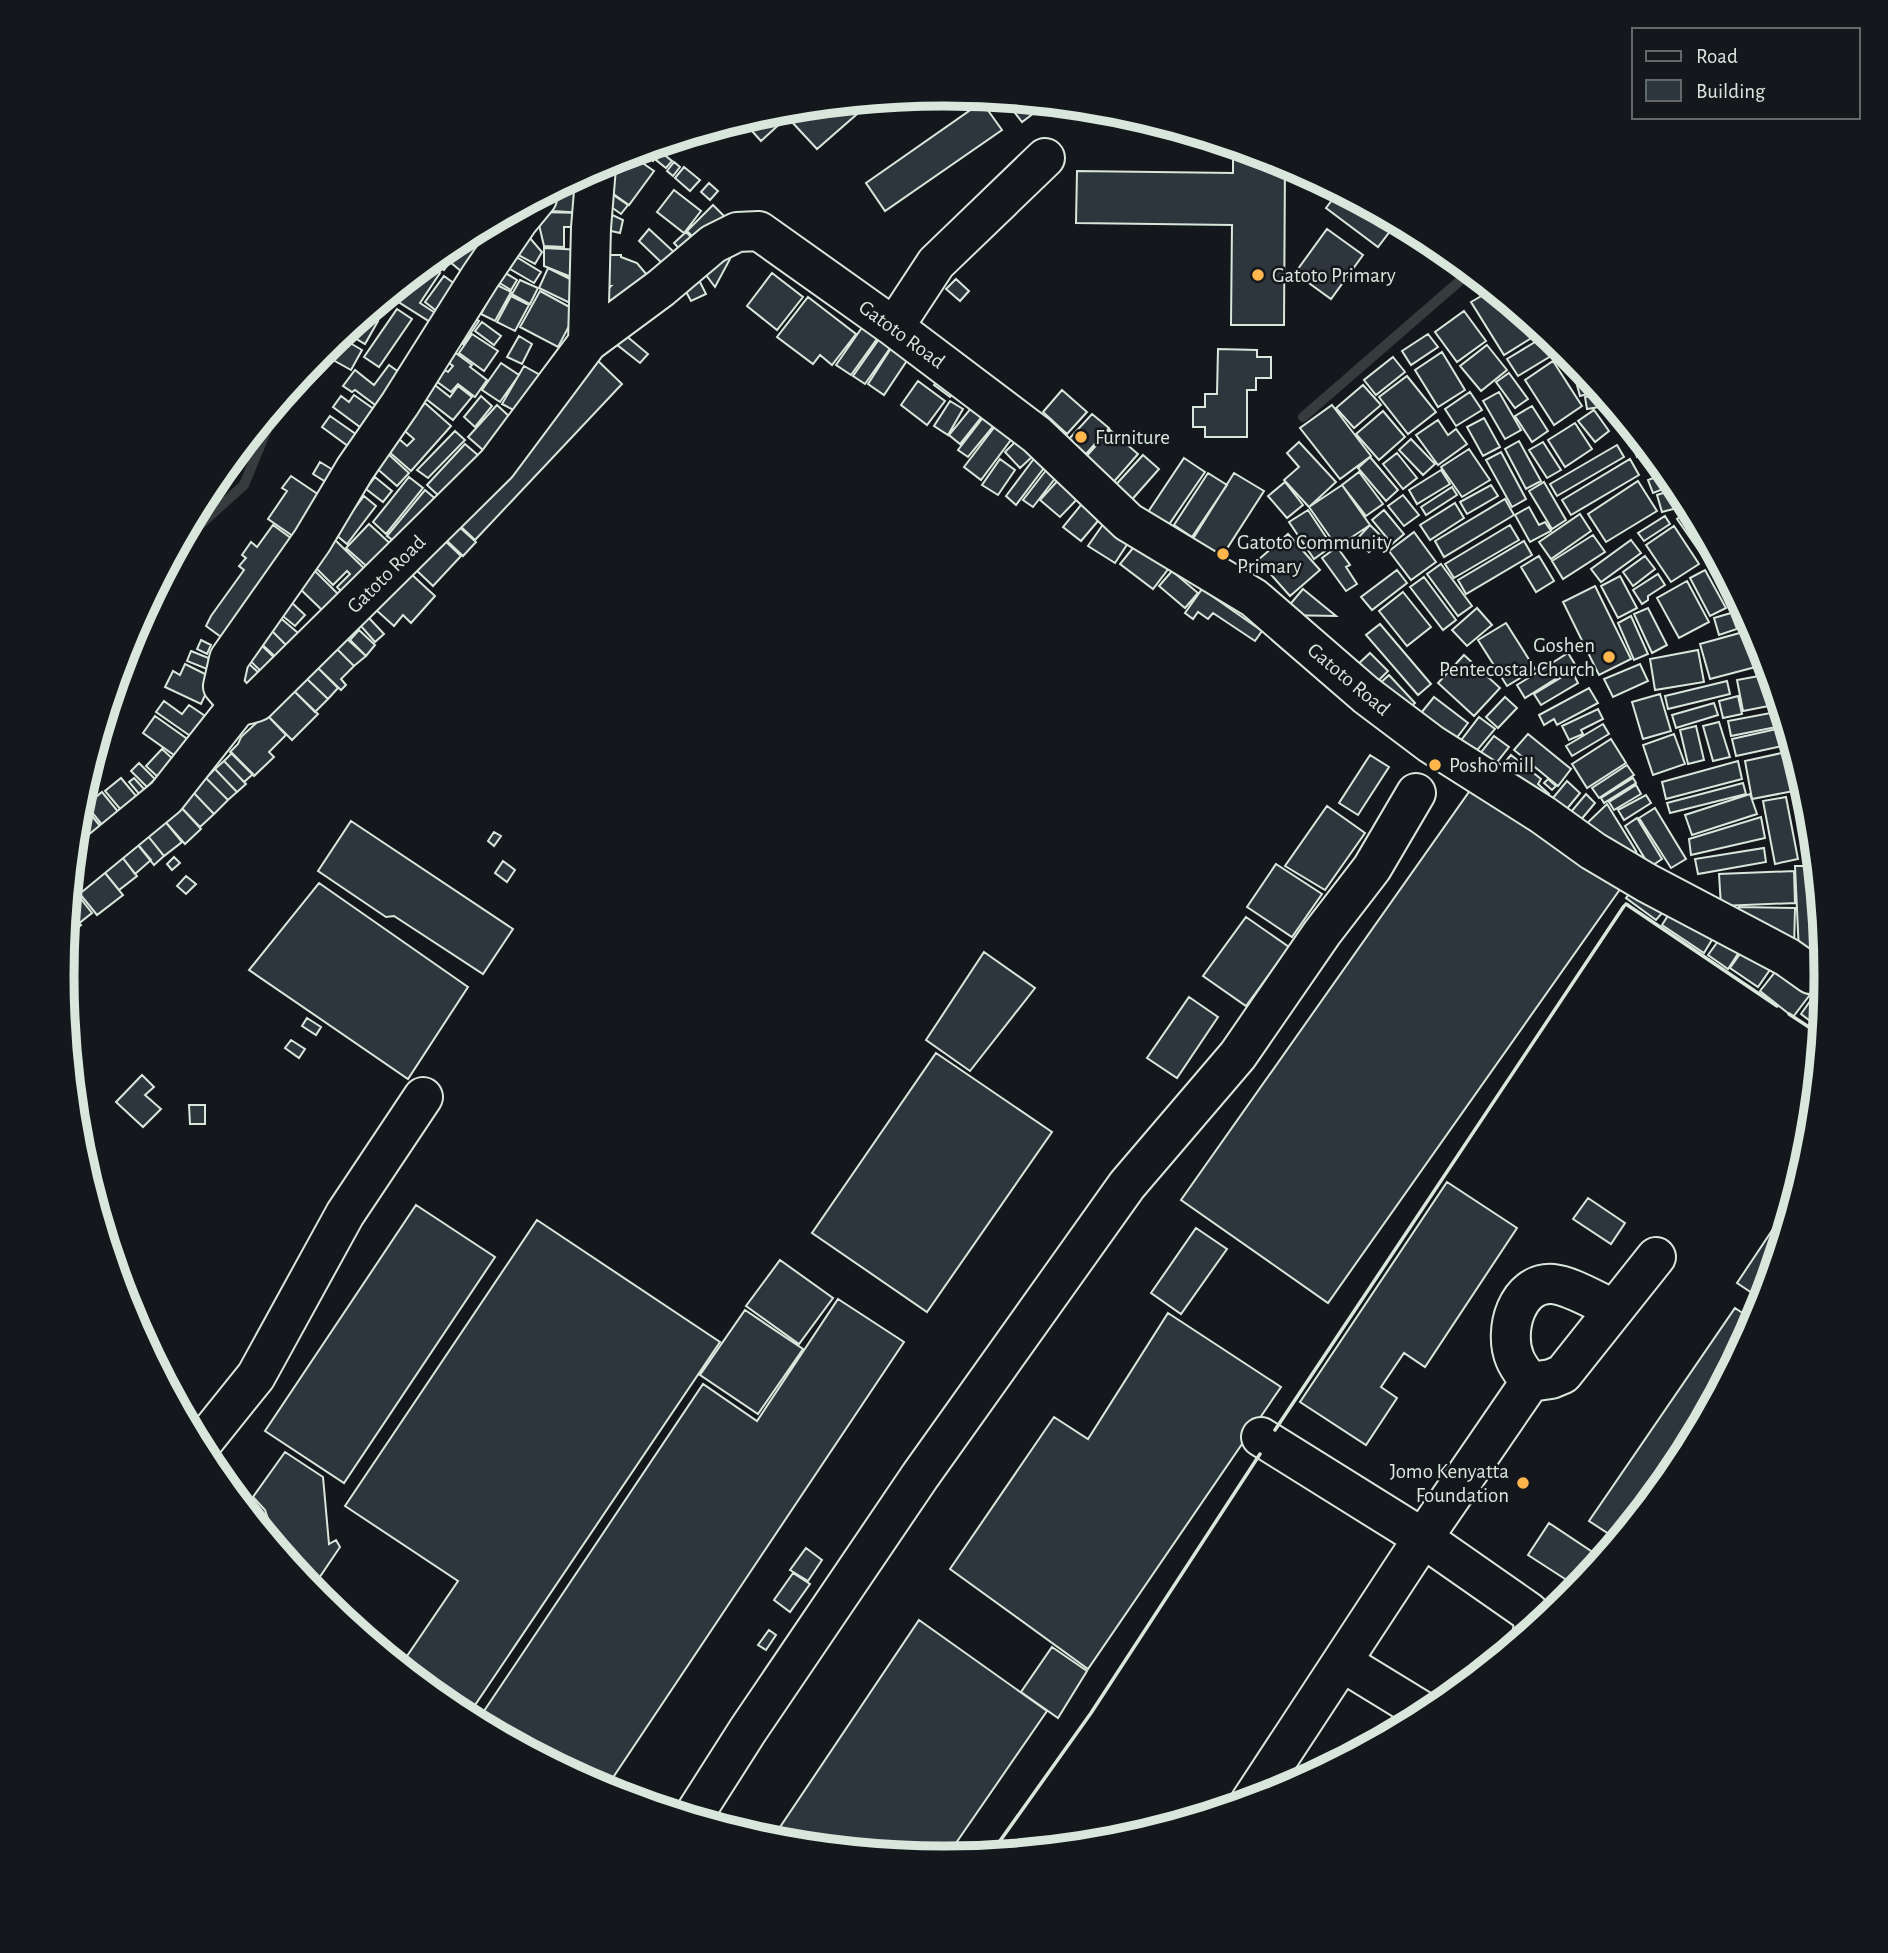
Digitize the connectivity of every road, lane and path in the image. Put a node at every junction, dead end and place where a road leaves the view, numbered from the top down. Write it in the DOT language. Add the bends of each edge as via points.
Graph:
graph roads {
  1 [pos="1045,158"];
  2 [pos="595,179"];
  3 [pos="522,216"];
  4 [pos="894,327"];
  5 [pos="588,342"];
  6 [pos="237,707"];
  7 [pos="1416,793"];
  8 [pos="81,867"];
  9 [pos="1814,973"];
  10 [pos="423,1097"];
  11 [pos="1656,1257"];
  12 [pos="1614,1309"];
  13 [pos="1530,1382"];
  14 [pos="1261,1437"];
  15 [pos="206,1438"];
  16 [pos="1423,1538"];
  17 [pos="1532,1618"];
  18 [pos="1342,1662"];
  19 [pos="1416,1707"];
  20 [pos="1259,1788"];
  21 [pos="697,1811"];
  1 -- 4 [label="street" via="936,264"];
  2 -- 5 [label="street"];
  3 -- 6 [label="street" via="312,541 229,659 223,686"];
  4 -- 5 [label="street, Gatoto Road" via="759,231 746,230 713,244"];
  4 -- 9 [label="street, Gatoto Road" via="1037,435 1128,523 1254,598 1431,744 1593,852"];
  5 -- 6 [label="street, Gatoto Road" via="497,464 256,702"];
  6 -- 8 [label="street, Gatoto Road" via="166,797"];
  7 -- 21 [label="street" via="1372,868 1238,1055 1126,1185 928,1464"];
  10 -- 15 [label="street" via="345,1214 256,1376"];
  11 -- 12 [label="street"];
  12 -- 13 [label="street" via="1563,1374"];
  12 -- 13 [label="street" via="1562,1286 1544,1284 1528,1291 1513,1321 1511,1344"];
  13 -- 16 [label="street"];
  14 -- 16 [label="street"];
  16 -- 17 [label="street"];
  16 -- 18 [label="street"];
  18 -- 19 [label="street"];
  18 -- 20 [label="street"];
}
